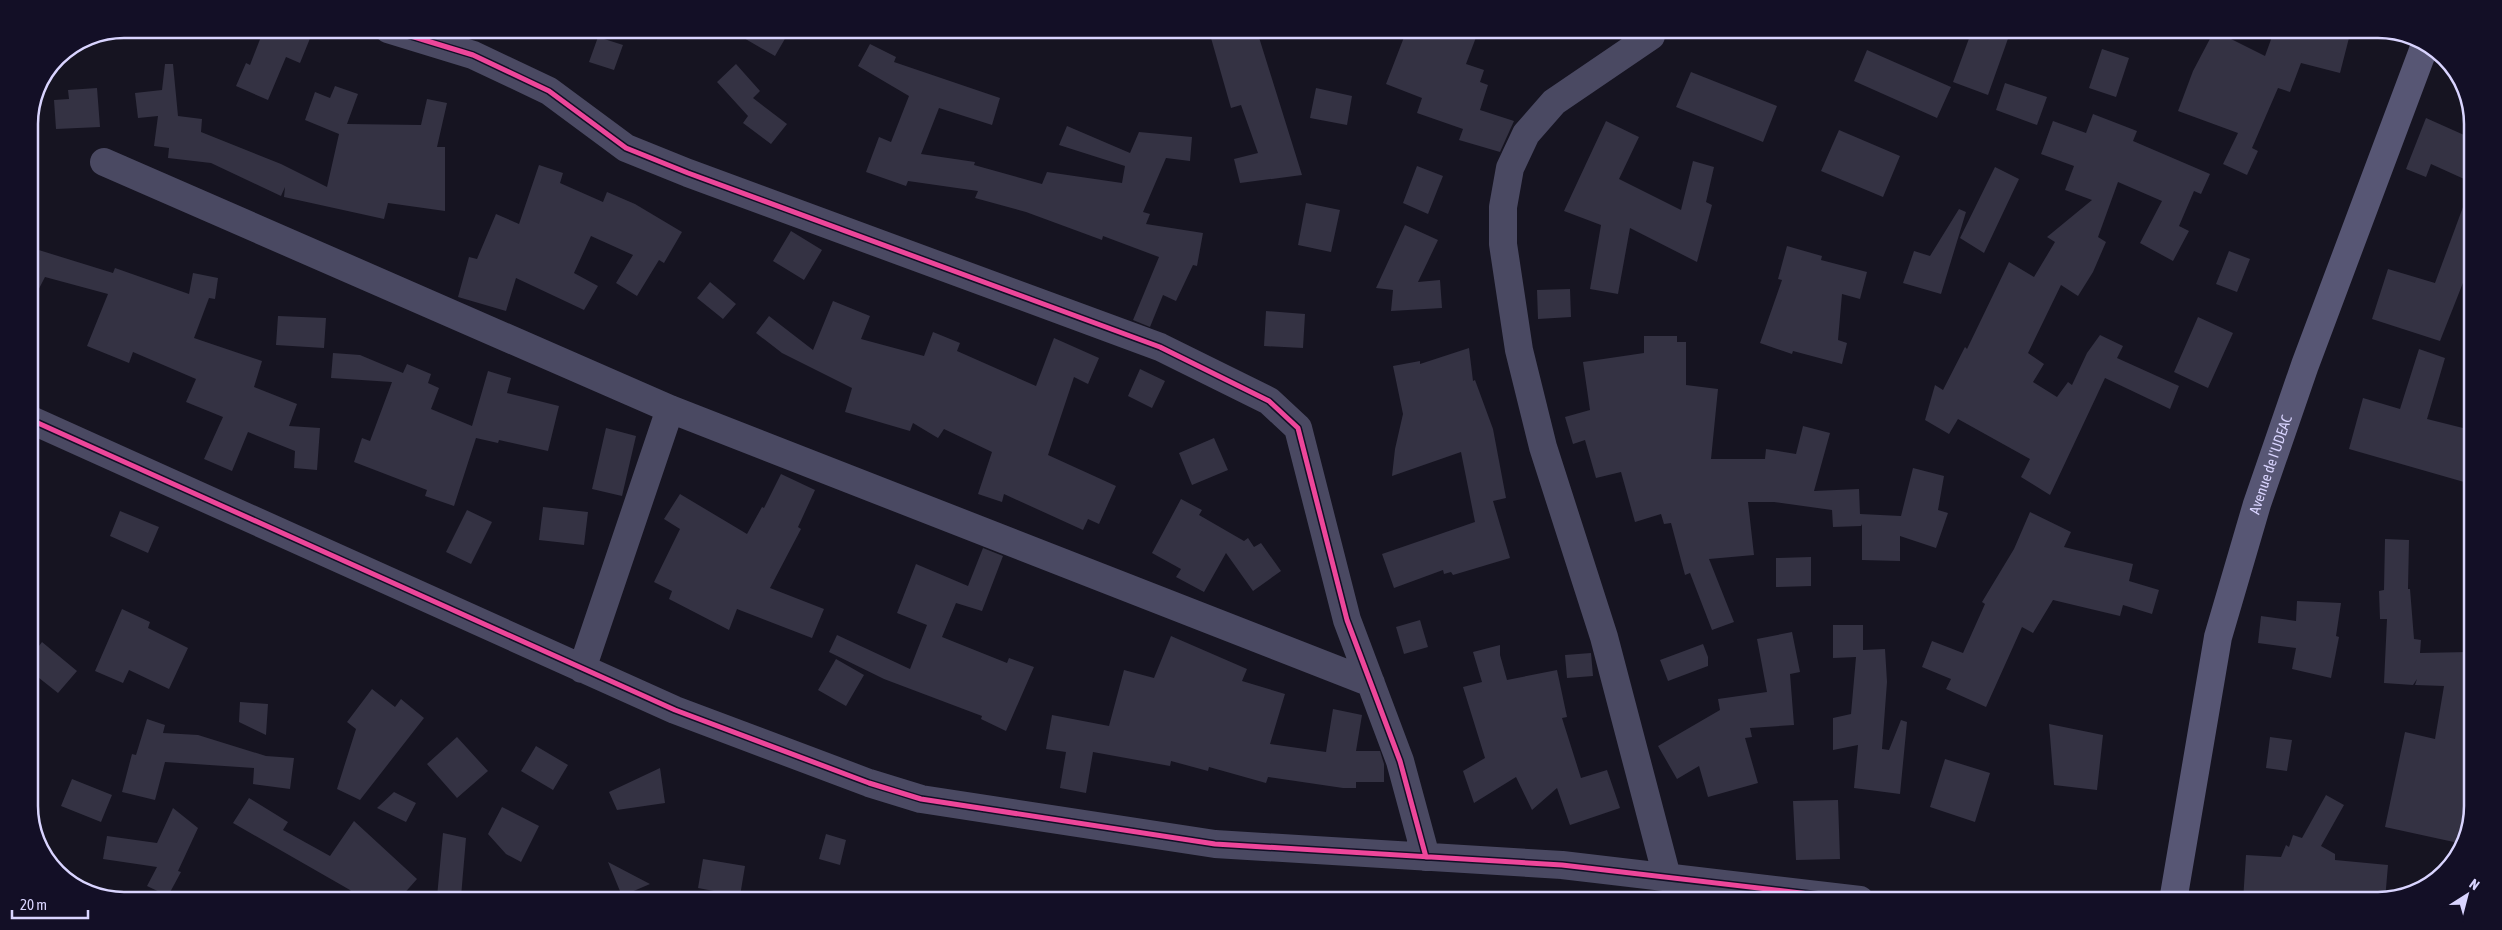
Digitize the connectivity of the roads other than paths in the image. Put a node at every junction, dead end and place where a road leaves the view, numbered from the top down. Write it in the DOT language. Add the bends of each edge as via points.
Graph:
graph roads {
  1 [pos="417,38"];
  2 [pos="1648,38"];
  3 [pos="2423,50"];
  4 [pos="104,162"];
  5 [pos="670,409"];
  6 [pos="38,423"];
  7 [pos="582,669"];
  8 [pos="1370,683"];
  9 [pos="1426,857"];
  10 [pos="1667,877"];
  11 [pos="1793,892"];
  12 [pos="2175,892"];
  1 -- 8 [label="street" via="472,55 548,91 626,148 688,174 1160,347 1269,401 1298,428 1347,620"];
  2 -- 10 [label="street" via="1554,102 1526,134 1510,168 1503,207 1503,244 1519,350 1543,447 1604,637"];
  3 -- 12 [label="main road, Avenue de I'UDEAC" via="2256,504 2218,637"];
  4 -- 5 [label="street"];
  5 -- 7 [label="street"];
  5 -- 8 [label="street"];
  6 -- 7 [label="street"];
  7 -- 9 [label="street" via="675,710 868,783 921,799 1215,844"];
  8 -- 9 [label="street" via="1400,760"];
  9 -- 10 [label="street" via="1562,865"];
  10 -- 11 [label="street"];
}
